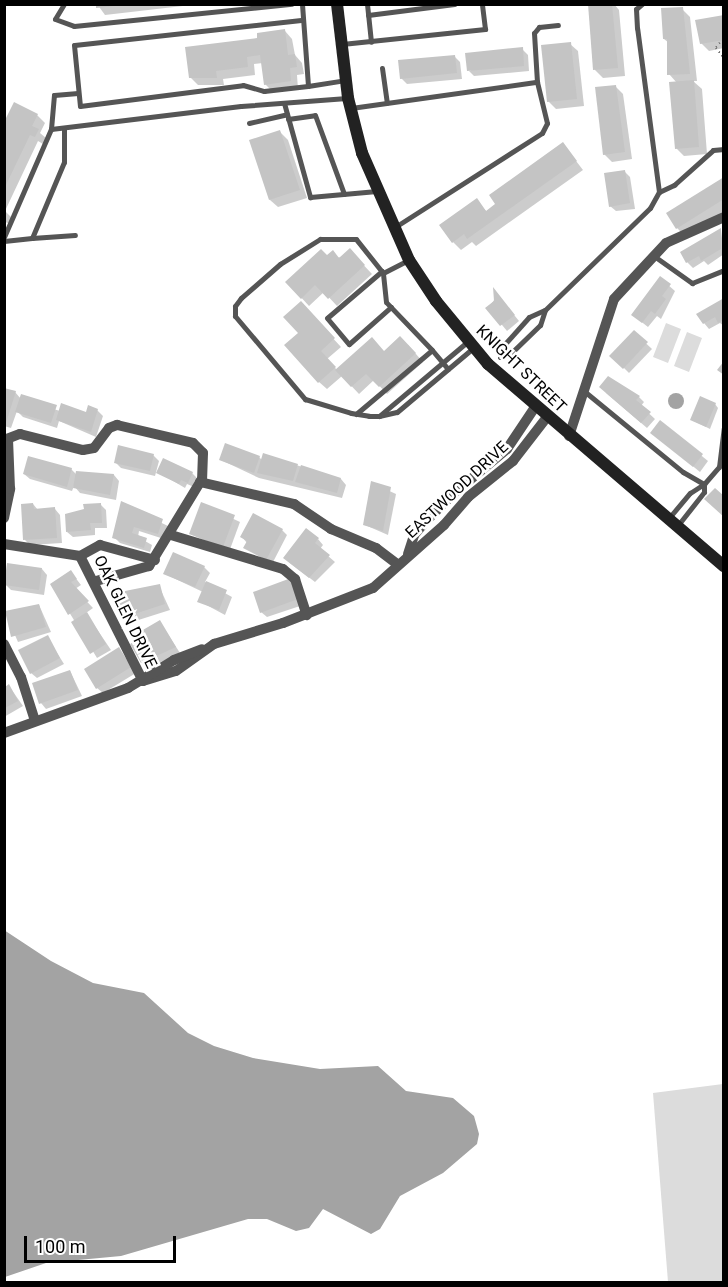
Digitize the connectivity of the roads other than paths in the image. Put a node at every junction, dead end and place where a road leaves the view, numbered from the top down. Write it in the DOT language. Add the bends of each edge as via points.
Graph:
graph roads {
  1 [pos="64,4"];
  2 [pos="292,4"];
  3 [pos="302,4"];
  4 [pos="337,4"];
  5 [pos="367,4"];
  6 [pos="454,4"];
  7 [pos="482,4"];
  8 [pos="642,4"];
  9 [pos="368,15"];
  10 [pos="301,20"];
  11 [pos="558,25"];
  12 [pos="371,42"];
  13 [pos="342,44"];
  14 [pos="382,68"];
  15 [pos="346,80"];
  16 [pos="537,82"];
  17 [pos="308,86"];
  18 [pos="78,93"];
  19 [pos="284,103"];
  20 [pos="350,103"];
  21 [pos="387,103"];
  22 [pos="287,116"];
  23 [pos="249,123"];
  24 [pos="51,129"];
  25 [pos="64,129"];
  26 [pos="723,149"];
  27 [pos="377,190"];
  28 [pos="659,192"];
  29 [pos="344,194"];
  30 [pos="723,217"];
  31 [pos="393,228"];
  32 [pos="75,235"];
  33 [pos="32,238"];
  34 [pos="4,239"];
  35 [pos="654,256"];
  36 [pos="409,260"];
  37 [pos="723,270"];
  38 [pos="382,272"];
  39 [pos="391,307"];
  40 [pos="545,310"];
  41 [pos="470,345"];
  42 [pos="432,350"];
  43 [pos="500,357"];
  44 [pos="443,363"];
  45 [pos="491,367"];
  46 [pos="448,369"];
  47 [pos="584,391"];
  48 [pos="535,407"];
  49 [pos="356,414"];
  50 [pos="379,416"];
  51 [pos="547,417"];
  52 [pos="723,428"];
  53 [pos="569,436"];
  54 [pos="6,440"];
  55 [pos="721,469"];
  56 [pos="200,482"];
  57 [pos="704,484"];
  58 [pos="7,498"];
  59 [pos="4,518"];
  60 [pos="672,523"];
  61 [pos="171,535"];
  62 [pos="4,544"];
  63 [pos="408,554"];
  64 [pos="80,556"];
  65 [pos="154,560"];
  66 [pos="397,564"];
  67 [pos="723,566"];
  68 [pos="96,581"];
  69 [pos="307,615"];
  70 [pos="4,644"];
  71 [pos="8,661"];
  72 [pos="142,681"];
  73 [pos="34,721"];
  74 [pos="4,733"];
  1 -- 2 [label="lane" via="55,19 74,26"];
  3 -- 10 [label="lane"];
  4 -- 13 [label="street, KNIGHT STREET"];
  5 -- 9 [label="lane"];
  6 -- 9 [label="lane"];
  7 -- 12 [label="lane" via="484,29"];
  8 -- 28 [label="lane" via="636,9 637,28"];
  9 -- 12 [label="lane"];
  10 -- 17 [label="lane"];
  10 -- 18 [label="lane" via="74,45"];
  11 -- 16 [label="lane" via="539,27 534,33"];
  12 -- 13 [label="lane"];
  13 -- 15 [label="street, KNIGHT STREET"];
  14 -- 21 [label="lane"];
  15 -- 17 [label="lane"];
  15 -- 20 [label="street, KNIGHT STREET"];
  16 -- 21 [label="lane"];
  16 -- 31 [label="lane" via="547,123 542,133"];
  17 -- 18 [label="lane" via="264,91 243,85 80,106"];
  18 -- 24 [label="lane" via="54,95"];
  19 -- 20 [label="lane"];
  19 -- 22 [label="lane"];
  19 -- 25 [label="lane"];
  20 -- 21 [label="lane"];
  20 -- 27 [label="street, KNIGHT STREET"];
  22 -- 23 [label="lane"];
  22 -- 29 [label="lane" via="315,115"];
  22 -- 29 [label="lane" via="310,198"];
  24 -- 25 [label="lane"];
  24 -- 34 [label="lane"];
  25 -- 33 [label="lane" via="64,162"];
  26 -- 28 [label="lane" via="712,150 674,186"];
  27 -- 29 [label="lane"];
  27 -- 31 [label="street, KNIGHT STREET"];
  28 -- 40 [label="lane" via="650,208"];
  30 -- 35 [label="street" via="666,243"];
  31 -- 36 [label="street, KNIGHT STREET"];
  32 -- 33 [label="lane"];
  33 -- 34 [label="lane"];
  35 -- 37 [label="lane" via="692,283"];
  35 -- 47 [label="street" via="614,299"];
  36 -- 38 [label="lane"];
  36 -- 41 [label="street, KNIGHT STREET"];
  38 -- 39 [label="lane" via="383,293"];
  38 -- 39 [label="lane" via="327,318 350,344"];
  38 -- 49 [label="lane" via="356,239 320,239 280,264 241,298 234,311 240,325 299,394"];
  39 -- 42 [label="lane"];
  40 -- 43 [label="lane" via="529,317 502,347"];
  40 -- 43 [label="lane" via="540,325 509,355"];
  41 -- 44 [label="lane"];
  41 -- 45 [label="street, KNIGHT STREET"];
  41 -- 46 [label="lane"];
  42 -- 44 [label="lane"];
  42 -- 49 [label="lane"];
  43 -- 45 [label="lane"];
  44 -- 46 [label="lane"];
  44 -- 50 [label="lane"];
  45 -- 48 [label="street, KNIGHT STREET"];
  46 -- 50 [label="lane" via="397,412"];
  47 -- 53 [label="street"];
  47 -- 57 [label="lane" via="683,472"];
  48 -- 51 [label="street, KNIGHT STREET"];
  48 -- 63 [label="street, EASTWOOD DRIVE" via="507,449 432,514 414,535"];
  49 -- 50 [label="lane"];
  51 -- 53 [label="street, KNIGHT STREET"];
  51 -- 63 [label="street, EASTWOOD DRIVE" via="513,461 462,502 423,545"];
  52 -- 55 [label="lane"];
  53 -- 60 [label="street, KNIGHT STREET"];
  54 -- 56 [label="street" via="20,434 83,450 97,445 113,426 137,428 196,444 205,460"];
  54 -- 58 [label="street"];
  55 -- 57 [label="lane"];
  56 -- 61 [label="street"];
  56 -- 66 [label="street" via="294,504 331,529 376,548"];
  57 -- 60 [label="lane" via="697,486"];
  57 -- 60 [label="lane" via="704,492"];
  58 -- 59 [label="street"];
  60 -- 67 [label="street, KNIGHT STREET"];
  61 -- 65 [label="street"];
  61 -- 69 [label="street" via="283,569 296,579"];
  62 -- 64 [label="street" via="74,552"];
  63 -- 66 [label="street, EASTWOOD DRIVE"];
  64 -- 65 [label="street" via="100,545"];
  64 -- 68 [label="street, OAK GLEN DRIVE"];
  65 -- 68 [label="street" via="144,569"];
  66 -- 69 [label="street, EASTWOOD DRIVE" via="373,588"];
  68 -- 72 [label="street, OAK GLEN DRIVE"];
  69 -- 72 [label="street, EASTWOOD DRIVE" via="214,644 176,671"];
  70 -- 71 [label="street"];
  71 -- 73 [label="street"];
  72 -- 73 [label="street, EASTWOOD DRIVE"];
  73 -- 74 [label="street, EASTWOOD DRIVE"];
}
